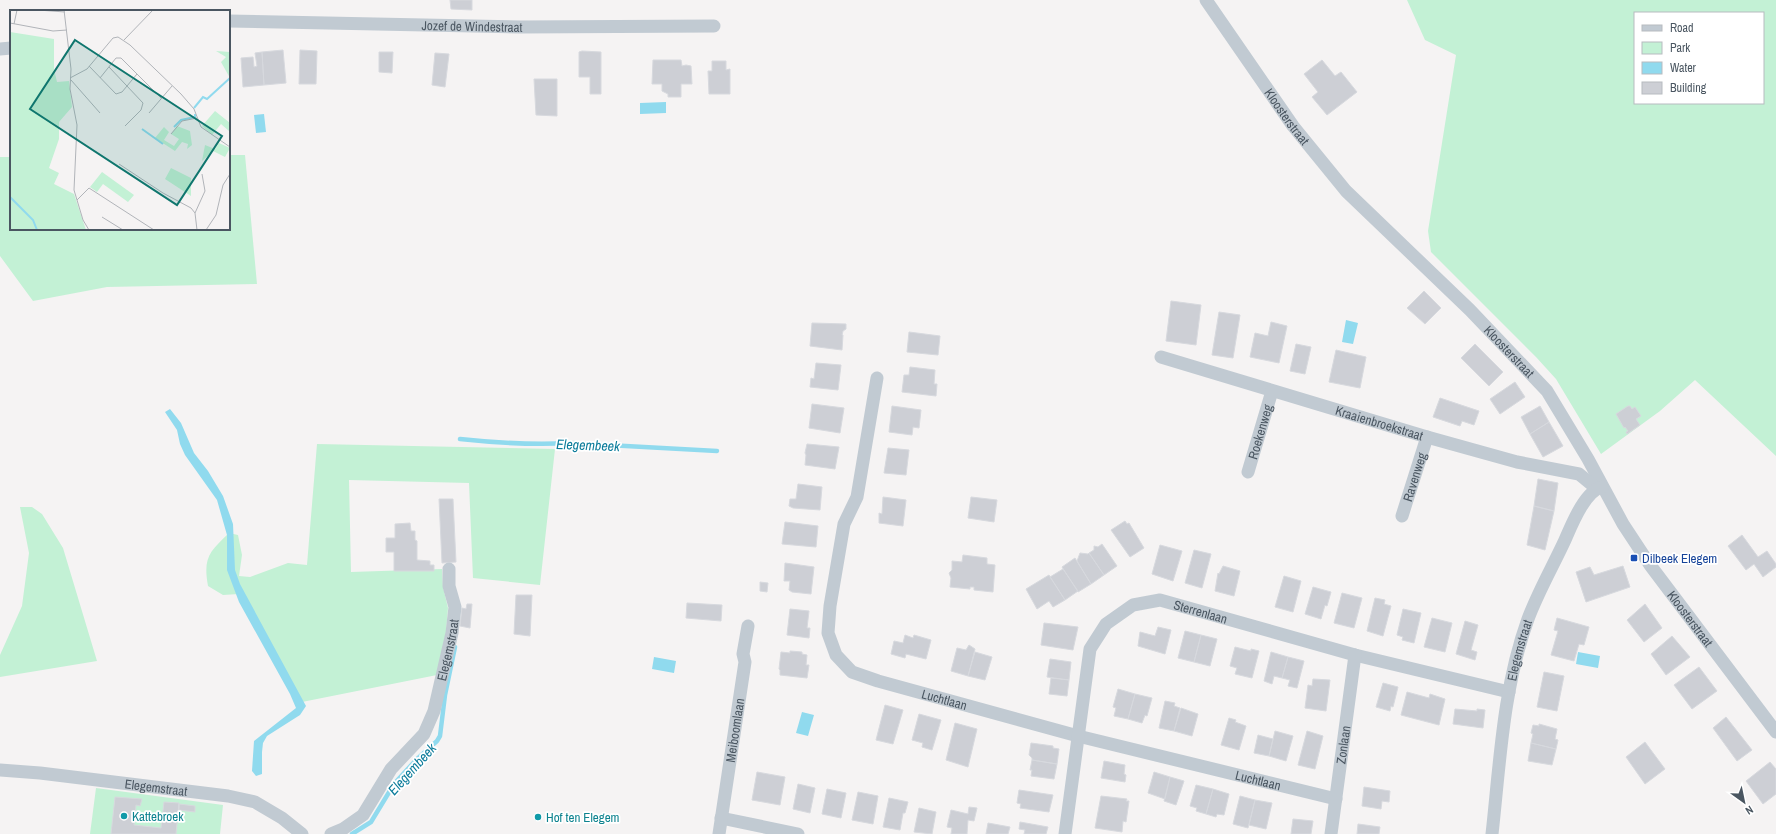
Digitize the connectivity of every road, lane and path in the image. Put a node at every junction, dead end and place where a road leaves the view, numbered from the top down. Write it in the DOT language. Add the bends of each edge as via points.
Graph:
graph roads {
  1 [pos="1206,0"];
  2 [pos="230,21"];
  3 [pos="714,26"];
  4 [pos="10,48"];
  5 [pos="0,49"];
  6 [pos="1160,357"];
  7 [pos="877,378"];
  8 [pos="1272,390"];
  9 [pos="1427,437"];
  10 [pos="1248,472"];
  11 [pos="1599,488"];
  12 [pos="1402,516"];
  13 [pos="449,568"];
  14 [pos="748,626"];
  15 [pos="1355,655"];
  16 [pos="1508,692"];
  17 [pos="1776,732"];
  18 [pos="1078,736"];
  19 [pos="0,770"];
  20 [pos="1336,799"];
  21 [pos="722,818"];
  22 [pos="302,834"];
  23 [pos="330,834"];
  24 [pos="719,834"];
  25 [pos="798,834"];
  26 [pos="1065,834"];
  27 [pos="1331,834"];
  28 [pos="1492,834"];
  1 -- 11 [label="street, Kloosterstraat" via="1293,126 1346,191 1470,310 1547,391 1588,459"];
  2 -- 3 [label="street, Jozef de Windestraat" via="520,27"];
  4 -- 5 [label="street"];
  6 -- 8 [label="street, Kraaienbroekstraat"];
  7 -- 18 [label="street, Luchtlaan" via="857,497 844,524 830,606 828,633 836,655 852,672 878,681"];
  8 -- 9 [label="street, Kraaienbroekstraat"];
  8 -- 10 [label="street, Roekenweg"];
  9 -- 11 [label="street, Kraaienbroekstraat" via="1517,462 1579,474"];
  9 -- 12 [label="street, Ravenweg"];
  11 -- 16 [label="street, Elegemstraat" via="1579,510 1528,619"];
  11 -- 17 [label="street, Kloosterstraat" via="1650,565"];
  13 -- 23 [label="street, Elegemstraat" via="455,607 452,633 434,711 424,734 391,769 363,815 343,829"];
  14 -- 21 [label="street, Meiboomlaan"];
  15 -- 16 [label="street, Sterrenlaan"];
  15 -- 18 [label="street, Sterrenlaan" via="1160,600 1133,605 1106,624 1090,649"];
  15 -- 20 [label="street, Zonlaan"];
  16 -- 28 [label="street, Elegemstraat"];
  18 -- 20 [label="street, Luchtlaan"];
  18 -- 26 [label="street, Sterrenlaan"];
  19 -- 22 [label="street, Elegemstraat" via="228,796 254,802 282,818"];
  20 -- 27 [label="street, Zonlaan"];
  21 -- 24 [label="street, Meiboomlaan"];
  21 -- 25 [label="street"];
}
